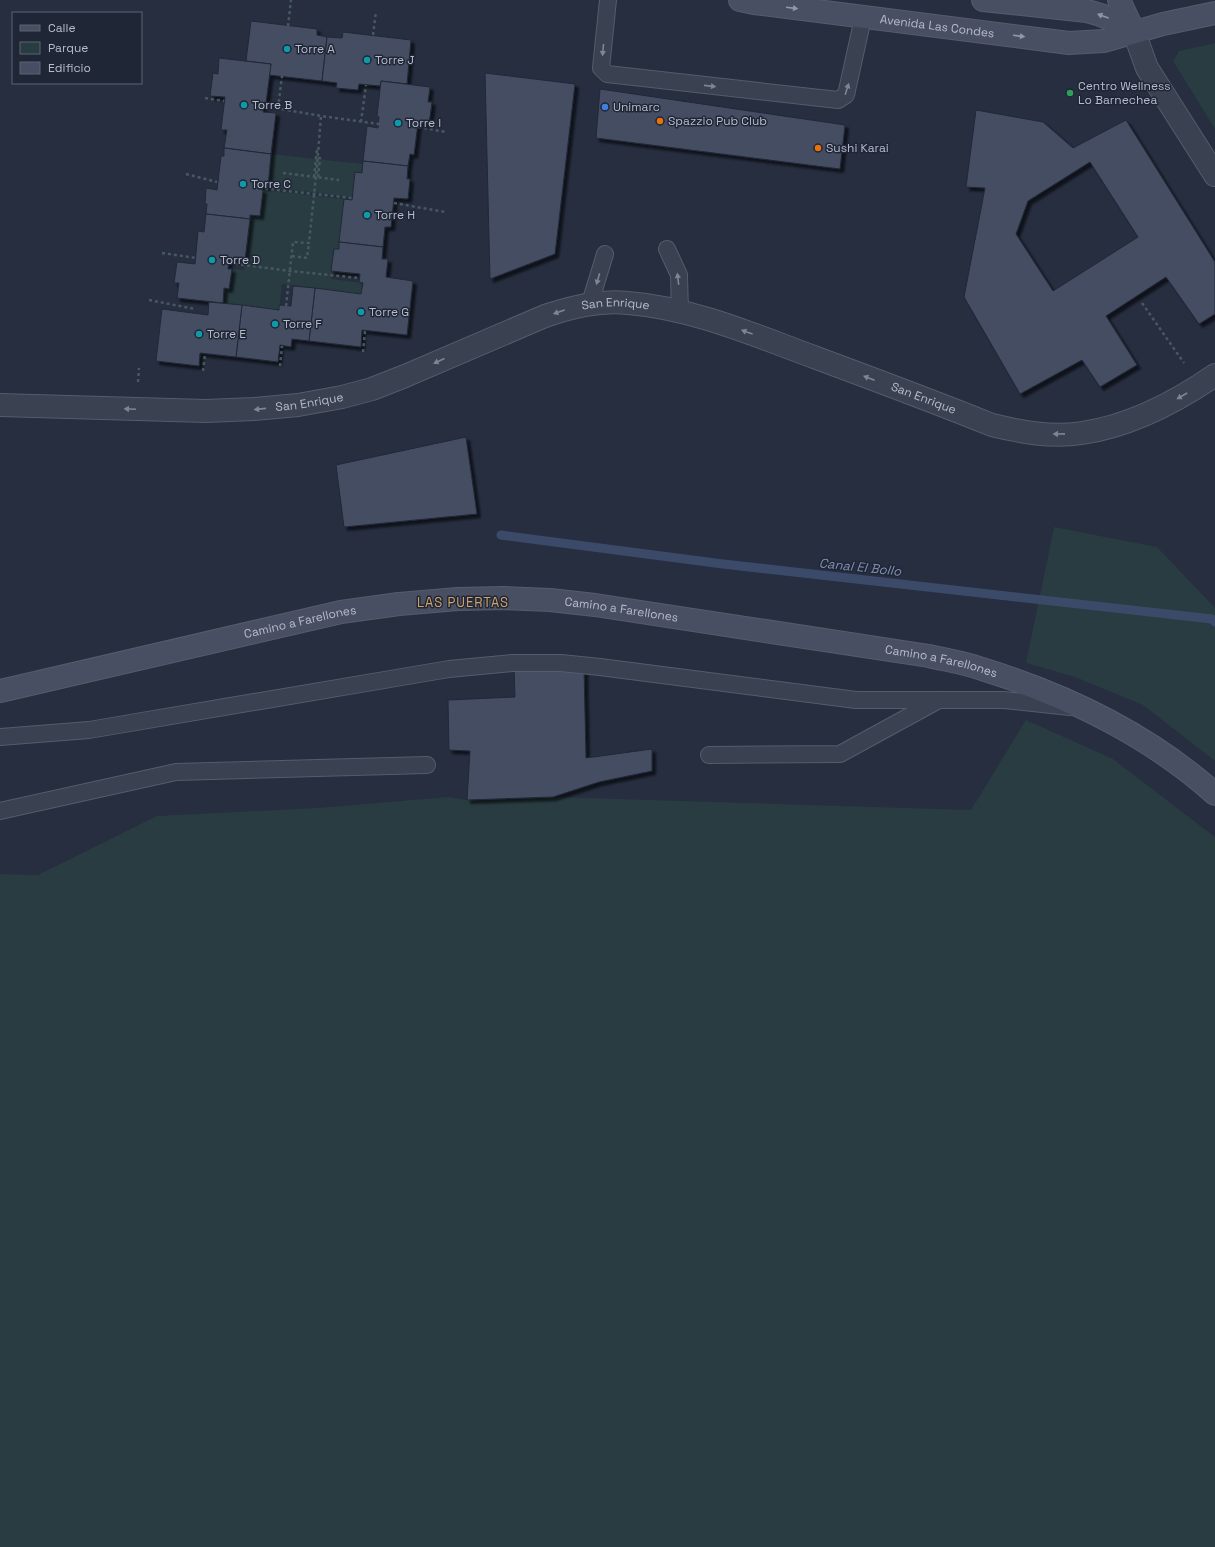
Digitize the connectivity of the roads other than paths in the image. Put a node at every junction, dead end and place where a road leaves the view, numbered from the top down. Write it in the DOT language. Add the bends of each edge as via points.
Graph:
graph roads {
  1 [pos="608,0"];
  2 [pos="740,0"];
  3 [pos="983,0"];
  4 [pos="1118,0"];
  5 [pos="1215,13"];
  6 [pos="864,18"];
  7 [pos="1134,32"];
  8 [pos="1215,174"];
  9 [pos="667,249"];
  10 [pos="605,254"];
  11 [pos="590,304"];
  12 [pos="680,312"];
  13 [pos="1208,380"];
  14 [pos="0,404"];
  15 [pos="0,691"];
  16 [pos="938,700"];
  17 [pos="1079,705"];
  18 [pos="0,737"];
  19 [pos="709,755"];
  20 [pos="427,765"];
  21 [pos="1215,794"];
  22 [pos="0,811"];
  1 -- 6 [label="lane, one-way" via="601,68 607,74 838,100 846,95"];
  2 -- 6 [label="main road, Avenida Las Condes, one-way"];
  7 -- 3 [label="main road, one-way" via="1120,22 1087,10"];
  4 -- 7 [label="main road"];
  5 -- 7 [label="main road, Avenida Las Condes"];
  6 -- 7 [label="main road, Avenida Las Condes, one-way" via="1069,43 1104,41"];
  7 -- 8 [label="street" via="1148,68"];
  12 -- 9 [label="lane, one-way" via="679,275"];
  10 -- 11 [label="lane, one-way"];
  11 -- 12 [label="street, San Enrique" via="627,302"];
  11 -- 14 [label="street, San Enrique, one-way" via="545,316 372,389 298,405 206,411"];
  13 -- 12 [label="street, San Enrique, one-way" via="1163,406 1110,427 1082,433 1034,433 992,424 718,322"];
  15 -- 17 [label="main road, Camino a Farellones" via="341,612 399,604 504,598 595,605 929,656 980,668"];
  16 -- 17 [label="lane" via="1004,700 1073,707"];
  16 -- 18 [label="lane" via="856,700 600,667 561,663 512,663 449,669 89,730"];
  16 -- 19 [label="lane" via="840,754"];
  17 -- 21 [label="main road, Camino a Farellones" via="1125,730 1168,758"];
  20 -- 22 [label="lane" via="176,772"];
}
